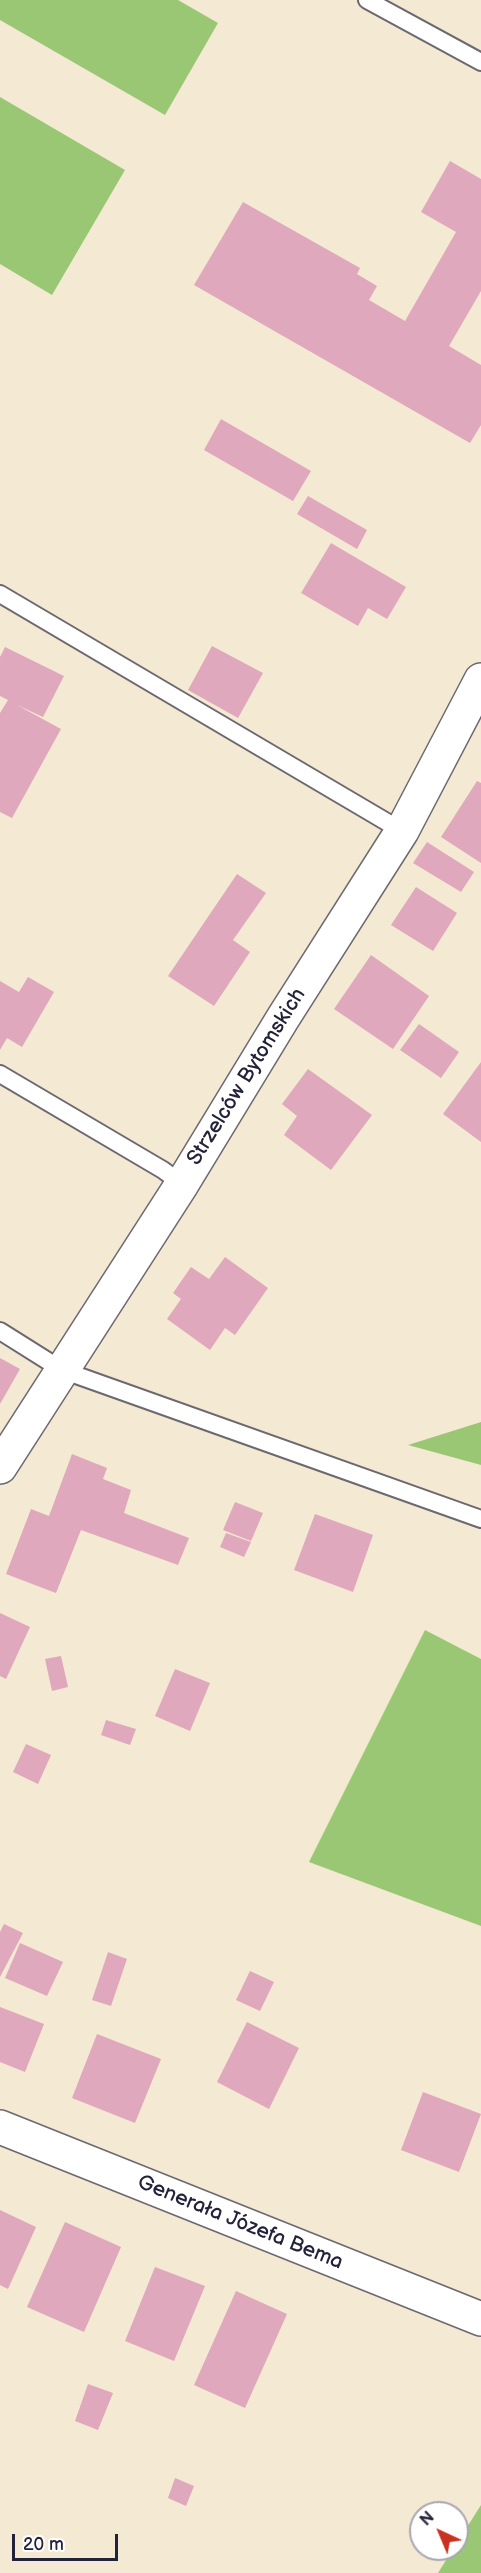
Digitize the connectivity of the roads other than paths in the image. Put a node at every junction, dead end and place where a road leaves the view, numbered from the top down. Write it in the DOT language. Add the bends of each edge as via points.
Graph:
graph roads {
  1 [pos="367,0"];
  2 [pos="481,62"];
  3 [pos="0,594"];
  4 [pos="481,680"];
  5 [pos="402,831"];
  6 [pos="0,1074"];
  7 [pos="182,1184"];
  8 [pos="0,1331"];
  9 [pos="62,1370"];
  10 [pos="0,1467"];
  11 [pos="481,1519"];
  12 [pos="0,2127"];
  13 [pos="481,2319"];
  1 -- 2 [label="lane"];
  3 -- 5 [label="lane"];
  4 -- 5 [label="street, Strzelców Bytomskich"];
  5 -- 7 [label="street, Strzelców Bytomskich"];
  6 -- 7 [label="lane"];
  7 -- 9 [label="street, Strzelców Bytomskich"];
  8 -- 9 [label="lane"];
  9 -- 10 [label="street, Strzelców Bytomskich"];
  9 -- 11 [label="lane"];
  12 -- 13 [label="street, Generała Józefa Bema"];
}
